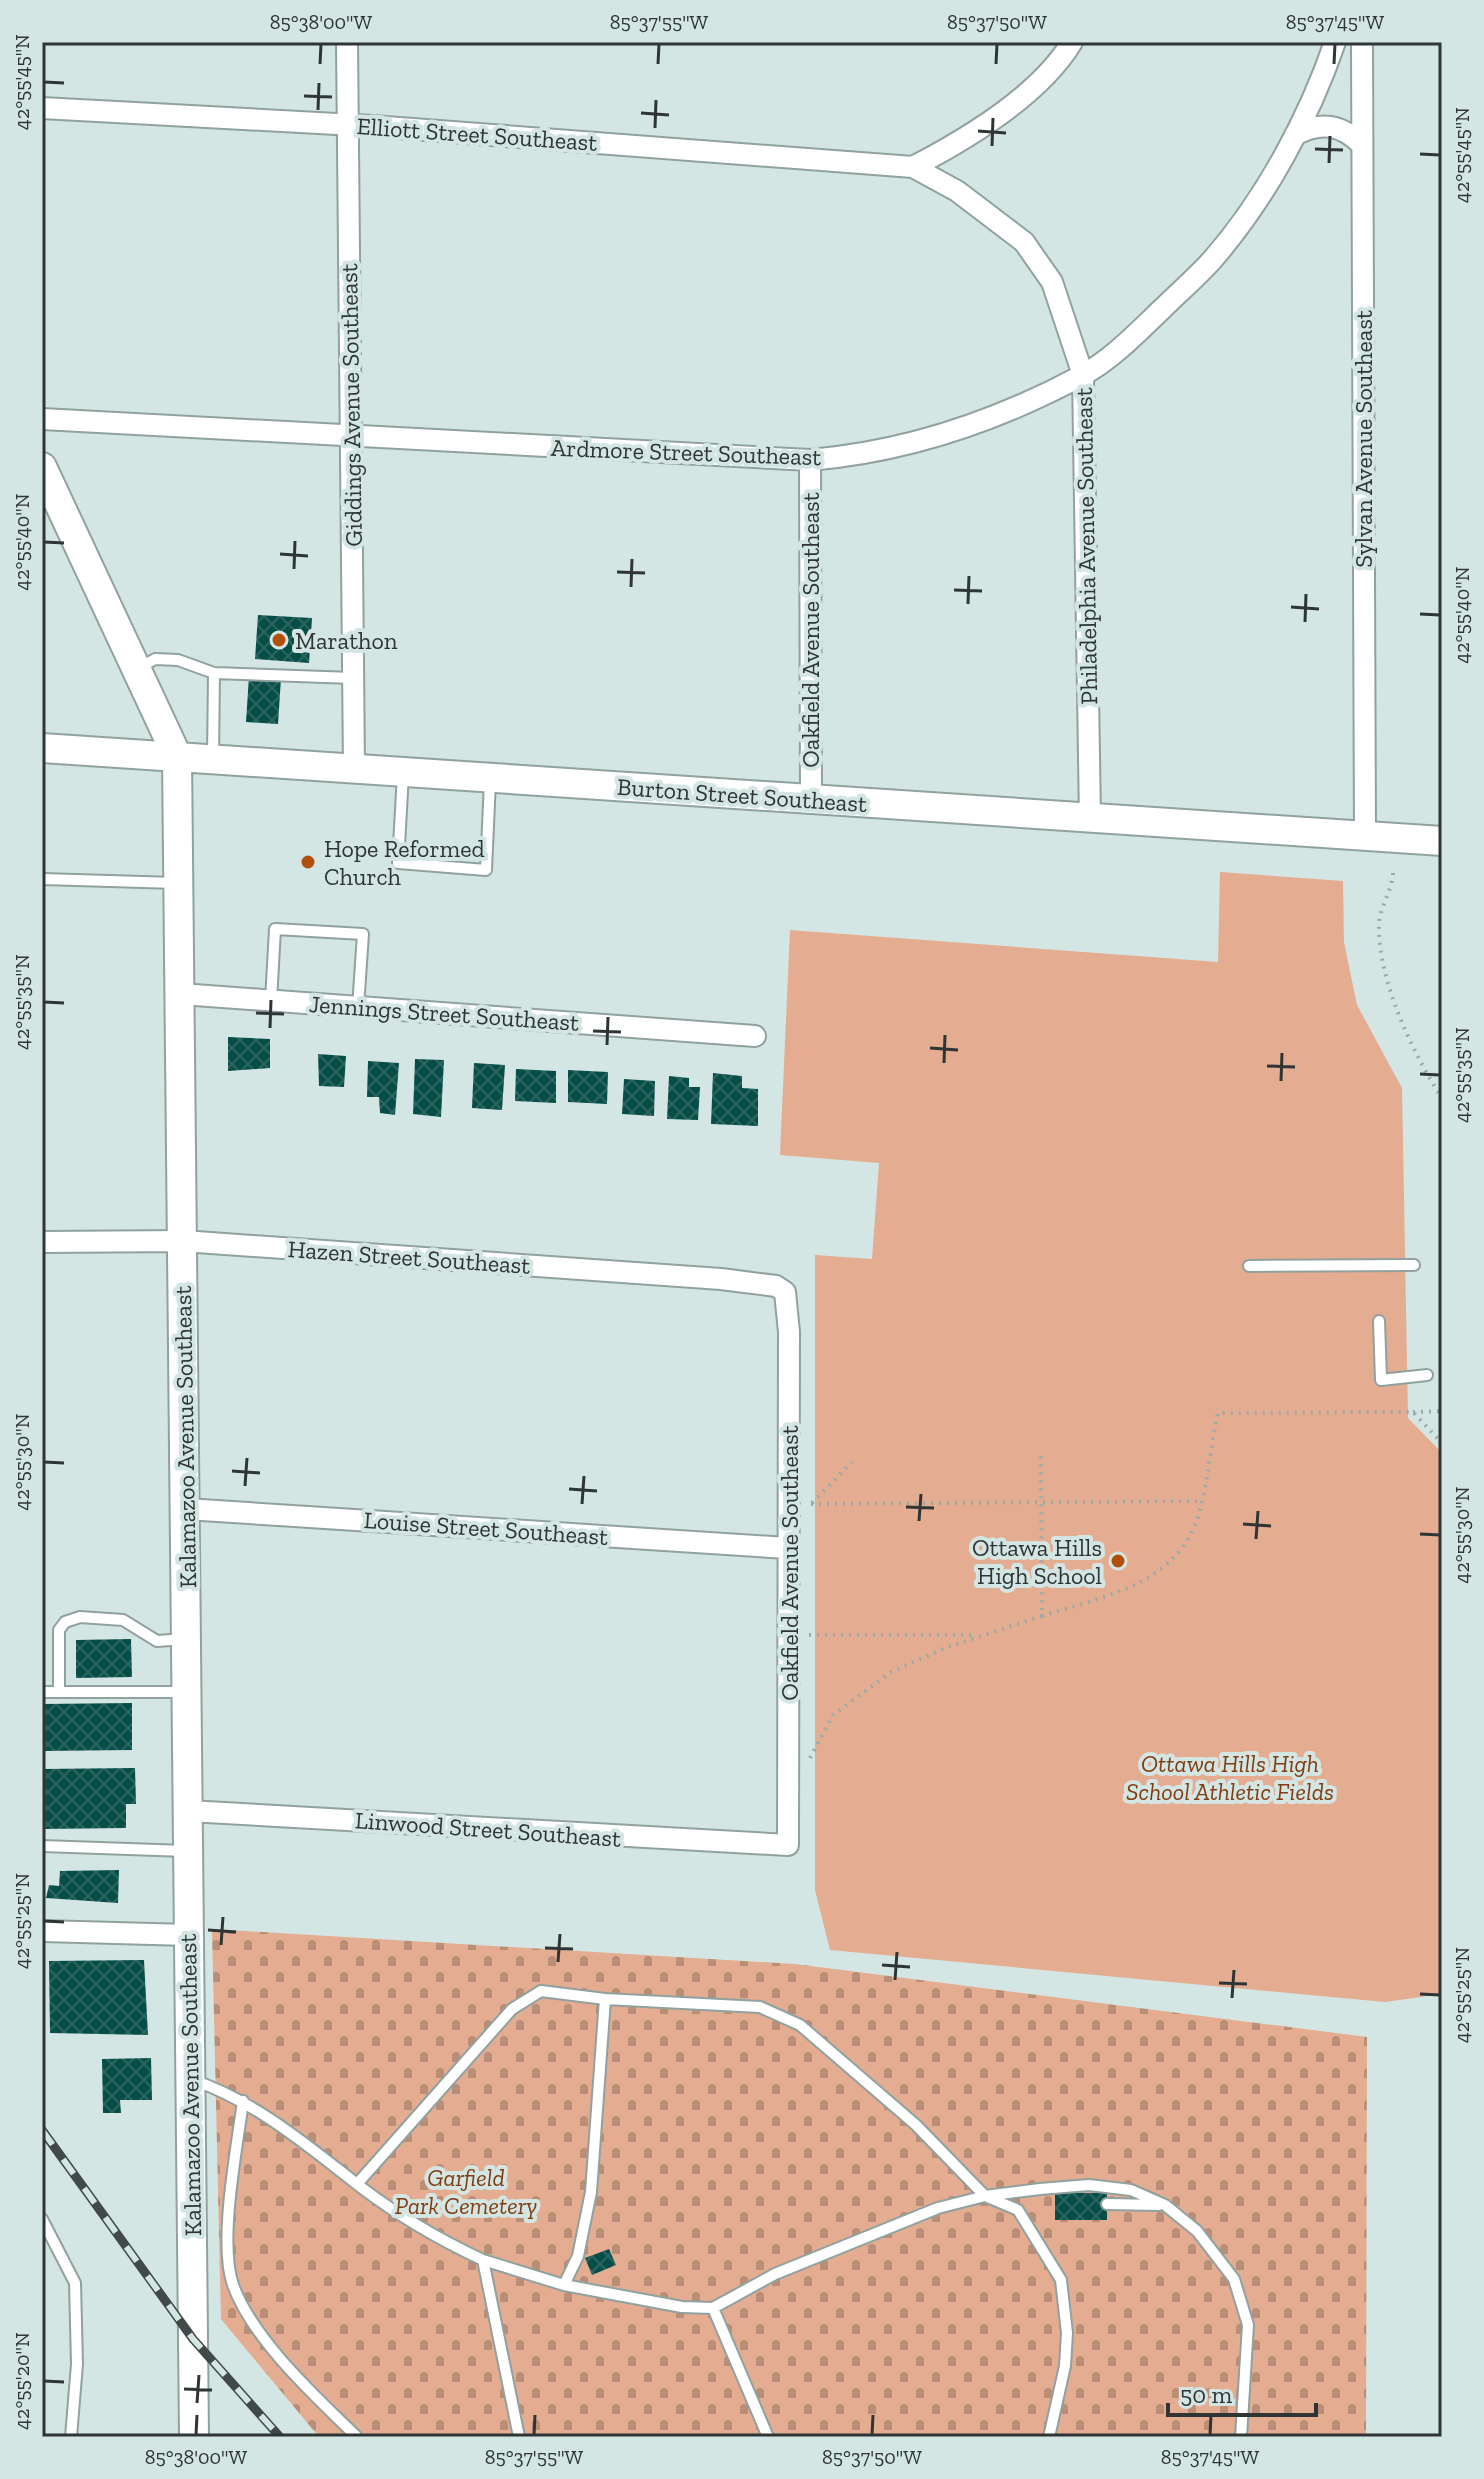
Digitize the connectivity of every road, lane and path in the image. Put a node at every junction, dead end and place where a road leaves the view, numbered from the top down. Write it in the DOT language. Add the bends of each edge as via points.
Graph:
graph roads {
  1 [pos="347,42"];
  2 [pos="1072,42"];
  3 [pos="1335,42"];
  4 [pos="1362,42"];
  5 [pos="42,108"];
  6 [pos="347,125"];
  7 [pos="1295,135"];
  8 [pos="1362,145"];
  9 [pos="913,167"];
  10 [pos="1083,375"];
  11 [pos="42,419"];
  12 [pos="352,436"];
  13 [pos="810,460"];
  14 [pos="46,483"];
  15 [pos="137,670"];
  16 [pos="214,673"];
  17 [pos="353,678"];
  18 [pos="42,748"];
  19 [pos="177,756"];
  20 [pos="213,758"];
  21 [pos="354,768"];
  22 [pos="403,772"];
  23 [pos="490,777"];
  24 [pos="811,800"];
  25 [pos="1090,820"];
  26 [pos="1365,837"];
  27 [pos="1442,841"];
  28 [pos="1393,873"];
  29 [pos="42,879"];
  30 [pos="179,883"];
  31 [pos="181,994"];
  32 [pos="271,1001"];
  33 [pos="358,1007"];
  34 [pos="755,1036"];
  35 [pos="1442,1098"];
  36 [pos="183,1241"];
  37 [pos="42,1242"];
  38 [pos="1414,1265"];
  39 [pos="1249,1266"];
  40 [pos="776,1286"];
  41 [pos="1379,1321"];
  42 [pos="1427,1375"];
  43 [pos="1442,1411"];
  44 [pos="1413,1412"];
  45 [pos="1442,1443"];
  46 [pos="1041,1450"];
  47 [pos="852,1462"];
  48 [pos="1201,1501"];
  49 [pos="1042,1502"];
  50 [pos="186,1509"];
  51 [pos="787,1548"];
  52 [pos="1042,1616"];
  53 [pos="809,1635"];
  54 [pos="983,1635"];
  55 [pos="187,1639"];
  56 [pos="42,1692"];
  57 [pos="59,1692"];
  58 [pos="187,1692"];
  59 [pos="810,1758"];
  60 [pos="188,1811"];
  61 [pos="788,1845"];
  62 [pos="42,1846"];
  63 [pos="188,1852"];
  64 [pos="42,1931"];
  65 [pos="189,1935"];
  66 [pos="605,1999"];
  67 [pos="191,2079"];
  68 [pos="243,2101"];
  69 [pos="357,2184"];
  70 [pos="985,2196"];
  71 [pos="1107,2204"];
  72 [pos="1165,2205"];
  73 [pos="42,2219"];
  74 [pos="483,2260"];
  75 [pos="564,2285"];
  76 [pos="713,2308"];
  77 [pos="71,2437"];
  78 [pos="194,2437"];
  79 [pos="357,2437"];
  80 [pos="519,2437"];
  81 [pos="768,2437"];
  82 [pos="1049,2437"];
  83 [pos="1241,2437"];
  1 -- 6 [label="street, Giddings Avenue Southeast"];
  2 -- 9 [label="street" via="1042,81 949,148"];
  3 -- 7 [label="street, Ardmore Street Southeast"];
  4 -- 8 [label="street, Sylvan Avenue Southeast"];
  5 -- 6 [label="street, Elliott Street Southeast"];
  6 -- 9 [label="street, Elliott Street Southeast"];
  6 -- 12 [label="street, Giddings Avenue Southeast"];
  7 -- 8 [label="street" via="1312,126 1327,126 1346,130"];
  7 -- 10 [label="street, Ardmore Street Southeast" via="1213,259 1141,329"];
  8 -- 26 [label="street, Sylvan Avenue Southeast"];
  9 -- 10 [label="street, Philadelphia Avenue Southeast" via="957,191 1024,242 1052,282"];
  10 -- 13 [label="street, Ardmore Street Southeast" via="948,434 896,449"];
  10 -- 25 [label="street, Philadelphia Avenue Southeast"];
  11 -- 12 [label="street, Ardmore Street Southeast"];
  12 -- 13 [label="street, Ardmore Street Southeast"];
  12 -- 17 [label="street, Giddings Avenue Southeast"];
  13 -- 24 [label="street, Oakfield Avenue Southeast"];
  14 -- 15 [label="main road, Kalamazoo Avenue Southeast"];
  15 -- 16 [label="lane" via="155,659 178,660"];
  15 -- 19 [label="main road, Kalamazoo Avenue Southeast"];
  16 -- 17 [label="lane"];
  16 -- 20 [label="lane"];
  17 -- 21 [label="street, Giddings Avenue Southeast"];
  18 -- 19 [label="main road, Burton Street Southeast"];
  19 -- 20 [label="main road, Burton Street Southeast"];
  19 -- 30 [label="main road, Kalamazoo Avenue Southeast"];
  20 -- 21 [label="main road, Burton Street Southeast"];
  21 -- 22 [label="main road, Burton Street Southeast"];
  22 -- 23 [label="main road, Burton Street Southeast"];
  22 -- 23 [label="lane" via="398,863 486,870"];
  23 -- 24 [label="main road, Burton Street Southeast"];
  24 -- 25 [label="main road, Burton Street Southeast"];
  25 -- 26 [label="main road, Burton Street Southeast"];
  26 -- 27 [label="main road, Burton Street Southeast"];
  28 -- 35 [label="path" via="1381,909 1380,945 1400,1017"];
  29 -- 30 [label="lane"];
  30 -- 31 [label="main road, Kalamazoo Avenue Southeast"];
  31 -- 32 [label="street, Jennings Street Southeast"];
  31 -- 36 [label="main road, Kalamazoo Avenue Southeast"];
  32 -- 33 [label="street, Jennings Street Southeast"];
  32 -- 33 [label="lane" via="275,929 363,934"];
  33 -- 34 [label="street, Jennings Street Southeast"];
  36 -- 37 [label="street, Hazen Street Southeast"];
  36 -- 40 [label="street, Hazen Street Southeast"];
  36 -- 50 [label="main road, Kalamazoo Avenue Southeast"];
  38 -- 39 [label="lane"];
  40 -- 51 [label="street, Oakfield Avenue Southeast" via="785,1292 789,1332"];
  41 -- 42 [label="lane" via="1381,1380"];
  43 -- 44 [label="path"];
  44 -- 45 [label="path"];
  44 -- 48 [label="path" via="1218,1413"];
  46 -- 49 [label="path"];
  47 -- 49 [label="path" via="811,1504"];
  48 -- 49 [label="path"];
  48 -- 52 [label="path" via="1190,1535 1156,1574 1136,1587"];
  49 -- 52 [label="path"];
  50 -- 51 [label="street, Louise Street Southeast"];
  50 -- 55 [label="main road, Kalamazoo Avenue Southeast"];
  51 -- 61 [label="street, Oakfield Avenue Southeast"];
  52 -- 54 [label="path"];
  53 -- 54 [label="path"];
  54 -- 59 [label="path" via="891,1672 833,1715"];
  55 -- 57 [label="lane" via="157,1641 123,1620 80,1617 65,1622 59,1630"];
  55 -- 58 [label="main road, Kalamazoo Avenue Southeast"];
  56 -- 57 [label="lane"];
  57 -- 58 [label="lane"];
  58 -- 60 [label="main road, Kalamazoo Avenue Southeast"];
  60 -- 61 [label="street, Linwood Street Southeast"];
  60 -- 63 [label="main road, Kalamazoo Avenue Southeast"];
  62 -- 63 [label="lane"];
  63 -- 65 [label="main road, Kalamazoo Avenue Southeast"];
  64 -- 65 [label="street"];
  65 -- 67 [label="main road, Kalamazoo Avenue Southeast"];
  66 -- 69 [label="lane" via="541,1991 512,2009"];
  66 -- 70 [label="lane" via="760,2007 800,2025 916,2125"];
  66 -- 75 [label="lane" via="591,2192 578,2256"];
  67 -- 68 [label="lane"];
  67 -- 78 [label="main road, Kalamazoo Avenue Southeast"];
  68 -- 69 [label="lane"];
  68 -- 79 [label="lane" via="228,2217 233,2284 259,2328 312,2393"];
  69 -- 74 [label="lane" via="442,2241"];
  70 -- 72 [label="lane" via="1089,2185 1131,2190"];
  70 -- 76 [label="lane" via="938,2208 775,2274"];
  70 -- 82 [label="lane" via="1018,2210 1061,2280 1066,2355"];
  71 -- 72 [label="lane"];
  72 -- 83 [label="lane" via="1197,2231 1234,2279 1248,2325"];
  73 -- 77 [label="lane" via="75,2283 77,2364"];
  74 -- 75 [label="lane"];
  74 -- 80 [label="lane"];
  75 -- 76 [label="lane"];
  76 -- 81 [label="lane"];
}
